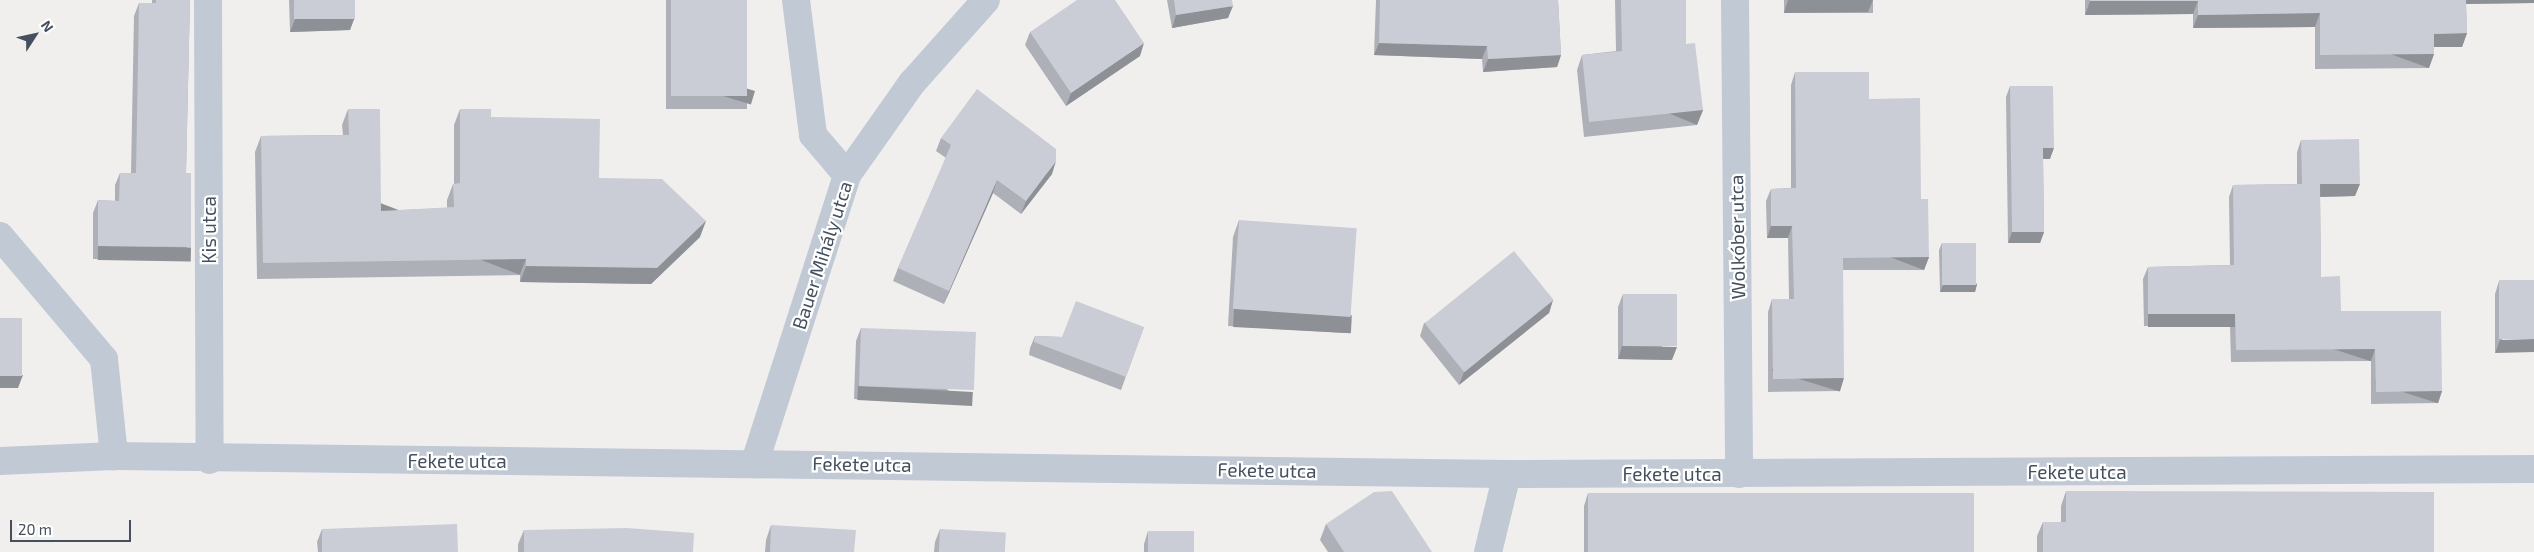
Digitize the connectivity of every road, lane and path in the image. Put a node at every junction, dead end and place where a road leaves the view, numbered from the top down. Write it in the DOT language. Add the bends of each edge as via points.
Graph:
graph roads {
  1 [pos="208,0"];
  2 [pos="796,0"];
  3 [pos="986,0"];
  4 [pos="1735,0"];
  5 [pos="847,175"];
  6 [pos="0,236"];
  7 [pos="114,456"];
  8 [pos="210,460"];
  9 [pos="0,461"];
  10 [pos="755,462"];
  11 [pos="2534,469"];
  12 [pos="1507,474"];
  13 [pos="1740,474"];
  14 [pos="1488,552"];
  1 -- 8 [label="street, Kis utca"];
  2 -- 5 [label="street" via="813,135"];
  3 -- 5 [label="street, Bauer Mihály utca" via="912,83"];
  4 -- 13 [label="street, Wolkóber utca"];
  5 -- 10 [label="street, Bauer Mihály utca"];
  6 -- 7 [label="street" via="104,359"];
  7 -- 8 [label="street, Fekete utca"];
  7 -- 9 [label="street, Fekete utca"];
  8 -- 10 [label="street, Fekete utca"];
  10 -- 12 [label="street, Fekete utca"];
  11 -- 13 [label="street, Fekete utca"];
  12 -- 13 [label="street, Fekete utca"];
  12 -- 14 [label="street"];
}
